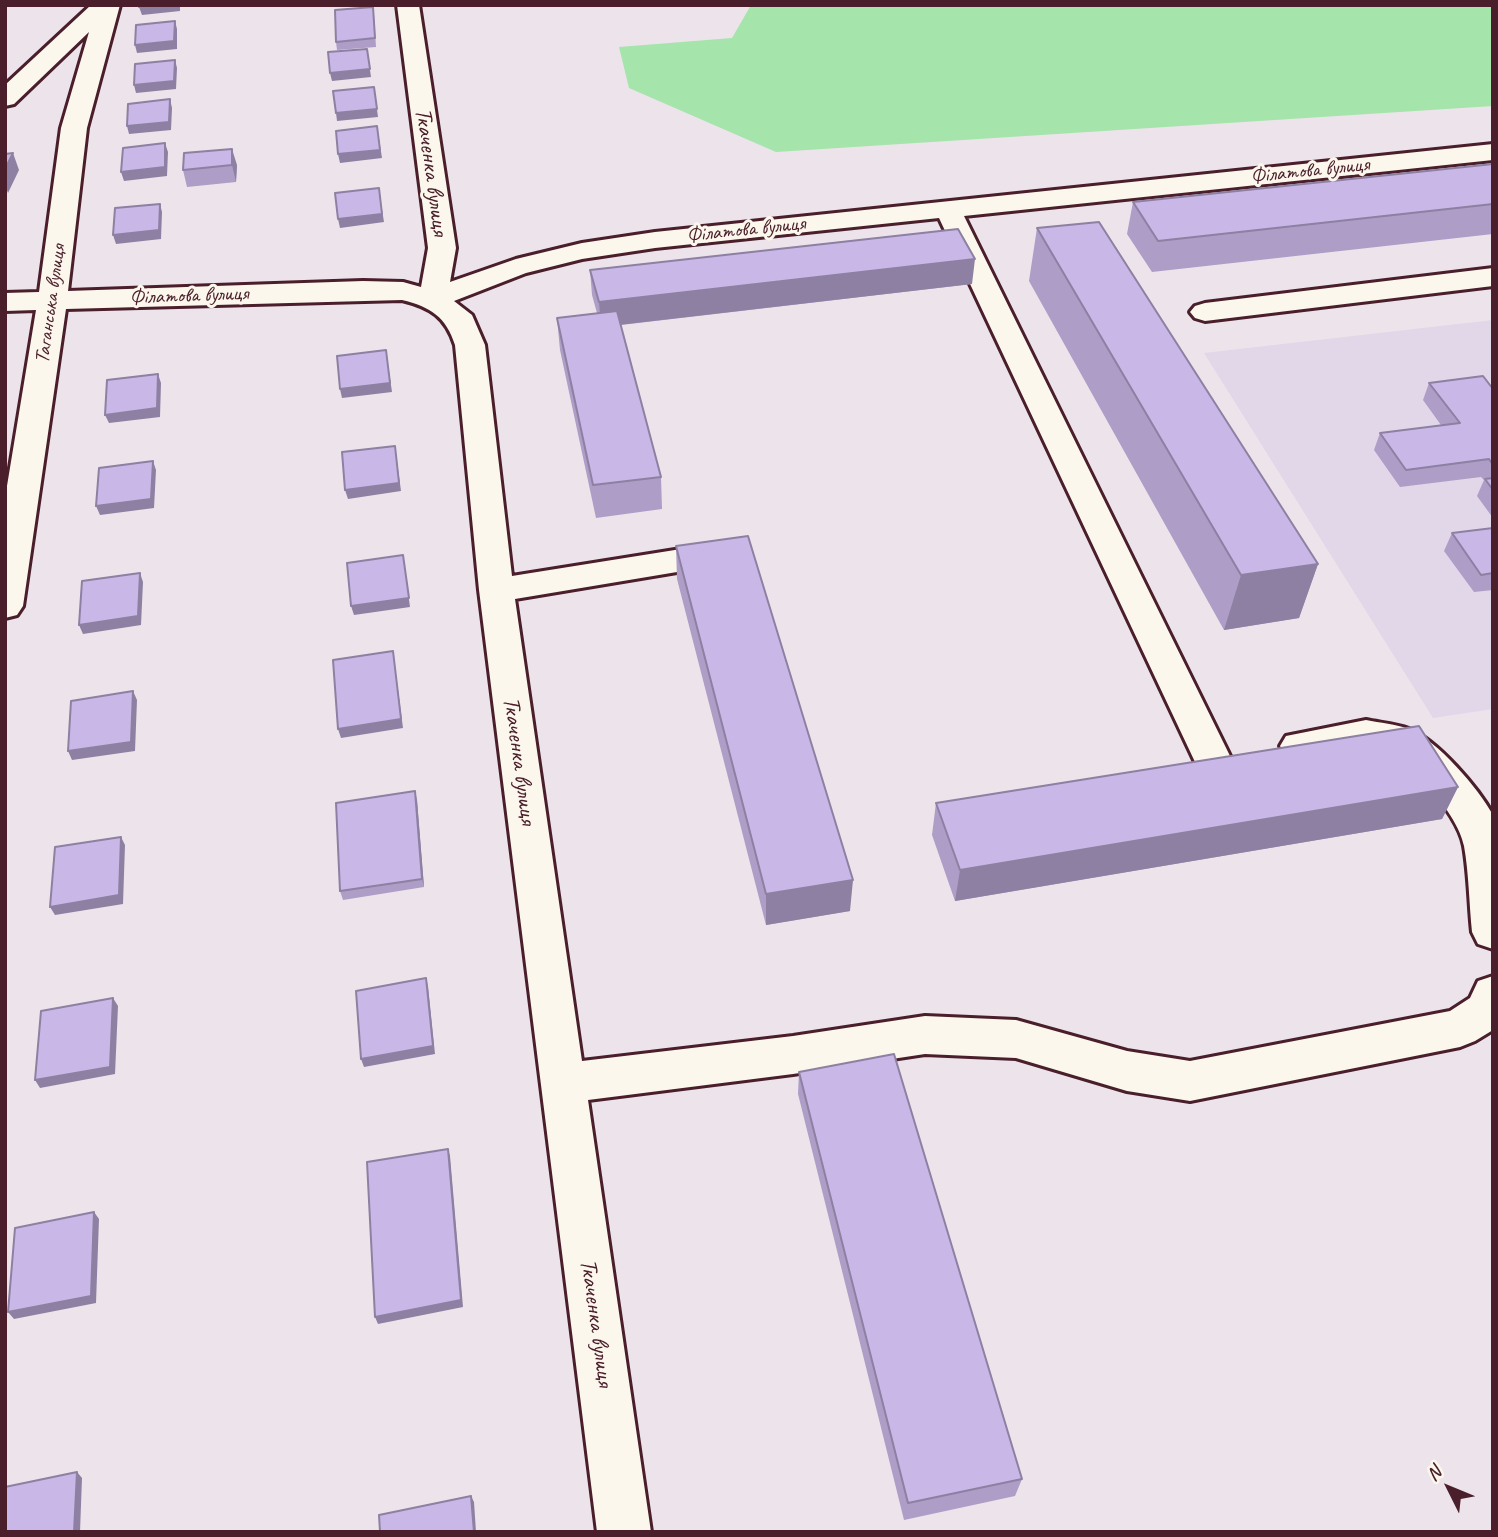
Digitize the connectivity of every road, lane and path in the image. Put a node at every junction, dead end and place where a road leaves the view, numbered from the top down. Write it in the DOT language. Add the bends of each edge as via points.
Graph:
graph roads {
  1 [pos="107,5"];
  2 [pos="408,5"];
  3 [pos="5,99"];
  4 [pos="1493,152"];
  5 [pos="948,208"];
  6 [pos="1493,277"];
  7 [pos="433,299"];
  8 [pos="5,302"];
  9 [pos="52,302"];
  10 [pos="1205,312"];
  11 [pos="725,553"];
  12 [pos="496,590"];
  13 [pos="5,607"];
  14 [pos="1214,762"];
  15 [pos="1175,769"];
  16 [pos="1493,932"];
  17 [pos="1493,994"];
  18 [pos="563,1083"];
  19 [pos="624,1532"];
  1 -- 3 [label="street"];
  1 -- 9 [label="street, Таганська вулиця" via="74,128"];
  2 -- 7 [label="street, Ткаченка вулиця" via="442,248"];
  4 -- 5 [label="street, Філатова вулиця"];
  5 -- 7 [label="street, Філатова вулиця" via="582,251 516,267"];
  5 -- 14 [label="street"];
  6 -- 10 [label="street"];
  7 -- 9 [label="street, Філатова вулиця" via="403,291 363,290"];
  7 -- 12 [label="street, Ткаченка вулиця" via="463,321 470,345"];
  8 -- 9 [label="street, Філатова вулиця"];
  9 -- 13 [label="street, Таганська вулиця"];
  11 -- 12 [label="street"];
  12 -- 18 [label="street, Ткаченка вулиця"];
  14 -- 15 [label="street"];
  14 -- 16 [label="street" via="1366,734 1398,740 1428,762 1473,814 1484,844"];
  17 -- 18 [label="street" via="1489,1009 1460,1028 1190,1081 1127,1071 1016,1040 925,1035"];
  18 -- 19 [label="street, Ткаченка вулиця"];
}
